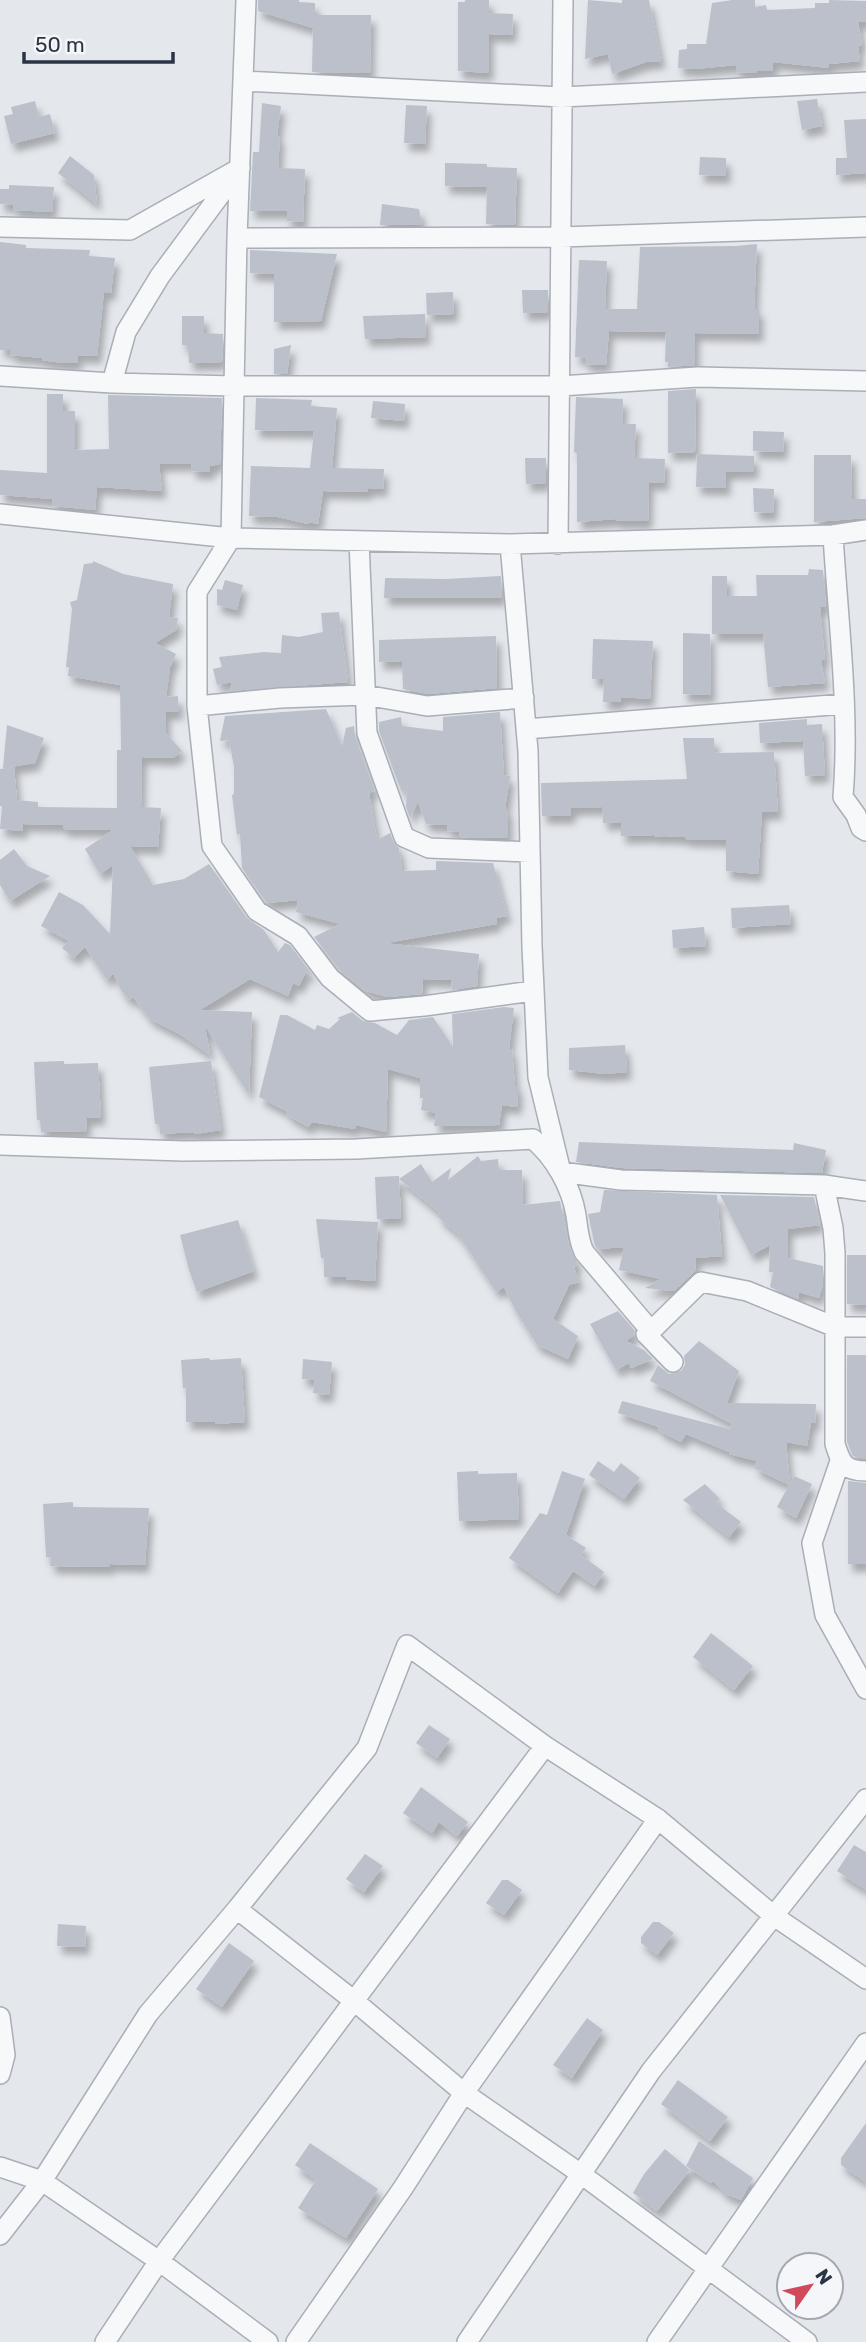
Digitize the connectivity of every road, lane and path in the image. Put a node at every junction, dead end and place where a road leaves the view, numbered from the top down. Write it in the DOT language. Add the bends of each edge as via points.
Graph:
graph roads {
  1 [pos="246,0"];
  2 [pos="563,0"];
  3 [pos="243,81"];
  4 [pos="866,82"];
  5 [pos="562,97"];
  6 [pos="240,168"];
  7 [pos="0,227"];
  8 [pos="866,227"];
  9 [pos="561,237"];
  10 [pos="237,238"];
  11 [pos="0,376"];
  12 [pos="866,381"];
  13 [pos="112,383"];
  14 [pos="234,386"];
  15 [pos="559,386"];
  16 [pos="0,514"];
  17 [pos="866,530"];
  18 [pos="833,535"];
  19 [pos="231,538"];
  20 [pos="359,541"];
  21 [pos="510,544"];
  22 [pos="558,544"];
  23 [pos="365,695"];
  24 [pos="524,698"];
  25 [pos="844,704"];
  26 [pos="197,706"];
  27 [pos="526,729"];
  28 [pos="866,831"];
  29 [pos="530,852"];
  30 [pos="533,991"];
  31 [pos="0,1145"];
  32 [pos="561,1172"];
  33 [pos="824,1185"];
  34 [pos="866,1191"];
  35 [pos="835,1326"];
  36 [pos="866,1327"];
  37 [pos="651,1331"];
  38 [pos="673,1362"];
  39 [pos="840,1461"];
  40 [pos="866,1471"];
  41 [pos="866,1689"];
  42 [pos="545,1746"];
  43 [pos="866,1800"];
  44 [pos="658,1819"];
  45 [pos="237,1909"];
  46 [pos="774,1916"];
  47 [pos="866,1979"];
  48 [pos="353,2000"];
  49 [pos="0,2017"];
  50 [pos="866,2043"];
  51 [pos="0,2074"];
  52 [pos="464,2094"];
  53 [pos="0,2166"];
  54 [pos="581,2174"];
  55 [pos="42,2181"];
  56 [pos="0,2235"];
  57 [pos="159,2261"];
  58 [pos="709,2267"];
  59 [pos="105,2342"];
  60 [pos="268,2342"];
  61 [pos="296,2342"];
  62 [pos="467,2342"];
  63 [pos="657,2342"];
  64 [pos="807,2342"];
  1 -- 3 [label="street"];
  2 -- 5 [label="street"];
  3 -- 5 [label="street"];
  3 -- 6 [label="street"];
  4 -- 5 [label="street"];
  5 -- 9 [label="street"];
  6 -- 7 [label="street" via="130,230"];
  6 -- 10 [label="street"];
  6 -- 13 [label="street" via="160,276 126,332"];
  8 -- 9 [label="street"];
  9 -- 10 [label="street"];
  9 -- 15 [label="street"];
  10 -- 14 [label="street"];
  11 -- 13 [label="street"];
  12 -- 15 [label="street" via="698,377"];
  13 -- 14 [label="street"];
  14 -- 15 [label="street"];
  14 -- 19 [label="street"];
  15 -- 22 [label="street"];
  16 -- 19 [label="street"];
  17 -- 18 [label="street"];
  18 -- 22 [label="street"];
  18 -- 25 [label="street"];
  19 -- 20 [label="street"];
  19 -- 26 [label="street" via="197,592"];
  20 -- 21 [label="street"];
  20 -- 23 [label="street"];
  21 -- 22 [label="street"];
  21 -- 24 [label="street"];
  23 -- 24 [label="street" via="427,706"];
  23 -- 26 [label="street"];
  23 -- 29 [label="street" via="367,733 404,837 429,848"];
  24 -- 27 [label="street"];
  25 -- 27 [label="street"];
  25 -- 28 [label="street" via="843,797"];
  26 -- 30 [label="street" via="212,846 257,911 298,936 330,978 370,1011"];
  27 -- 29 [label="street"];
  29 -- 30 [label="street"];
  30 -- 32 [label="street" via="538,1077"];
  31 -- 32 [label="street" via="184,1151 356,1149 533,1139"];
  32 -- 33 [label="street" via="621,1180"];
  32 -- 37 [label="street" via="584,1252"];
  33 -- 34 [label="street"];
  33 -- 35 [label="street" via="835,1253"];
  35 -- 36 [label="street"];
  35 -- 37 [label="street" via="747,1291 701,1282"];
  35 -- 39 [label="street" via="835,1444"];
  37 -- 38 [label="street" via="646,1334"];
  39 -- 40 [label="street" via="852,1471"];
  39 -- 41 [label="street" via="812,1543 825,1615"];
  42 -- 44 [label="street"];
  42 -- 45 [label="street" via="407,1645 367,1748"];
  42 -- 48 [label="street"];
  43 -- 46 [label="street"];
  44 -- 46 [label="street"];
  44 -- 52 [label="street"];
  45 -- 48 [label="street"];
  45 -- 55 [label="street" via="148,2014"];
  46 -- 47 [label="street"];
  46 -- 54 [label="street" via="652,2071"];
  48 -- 52 [label="street"];
  48 -- 57 [label="street"];
  49 -- 51 [label="street" via="5,2055"];
  50 -- 58 [label="street"];
  52 -- 54 [label="street"];
  52 -- 61 [label="street"];
  53 -- 55 [label="street"];
  54 -- 58 [label="street"];
  54 -- 62 [label="street"];
  55 -- 56 [label="street"];
  55 -- 57 [label="street"];
  57 -- 59 [label="street"];
  57 -- 60 [label="street"];
  58 -- 63 [label="street"];
  58 -- 64 [label="street"];
}
